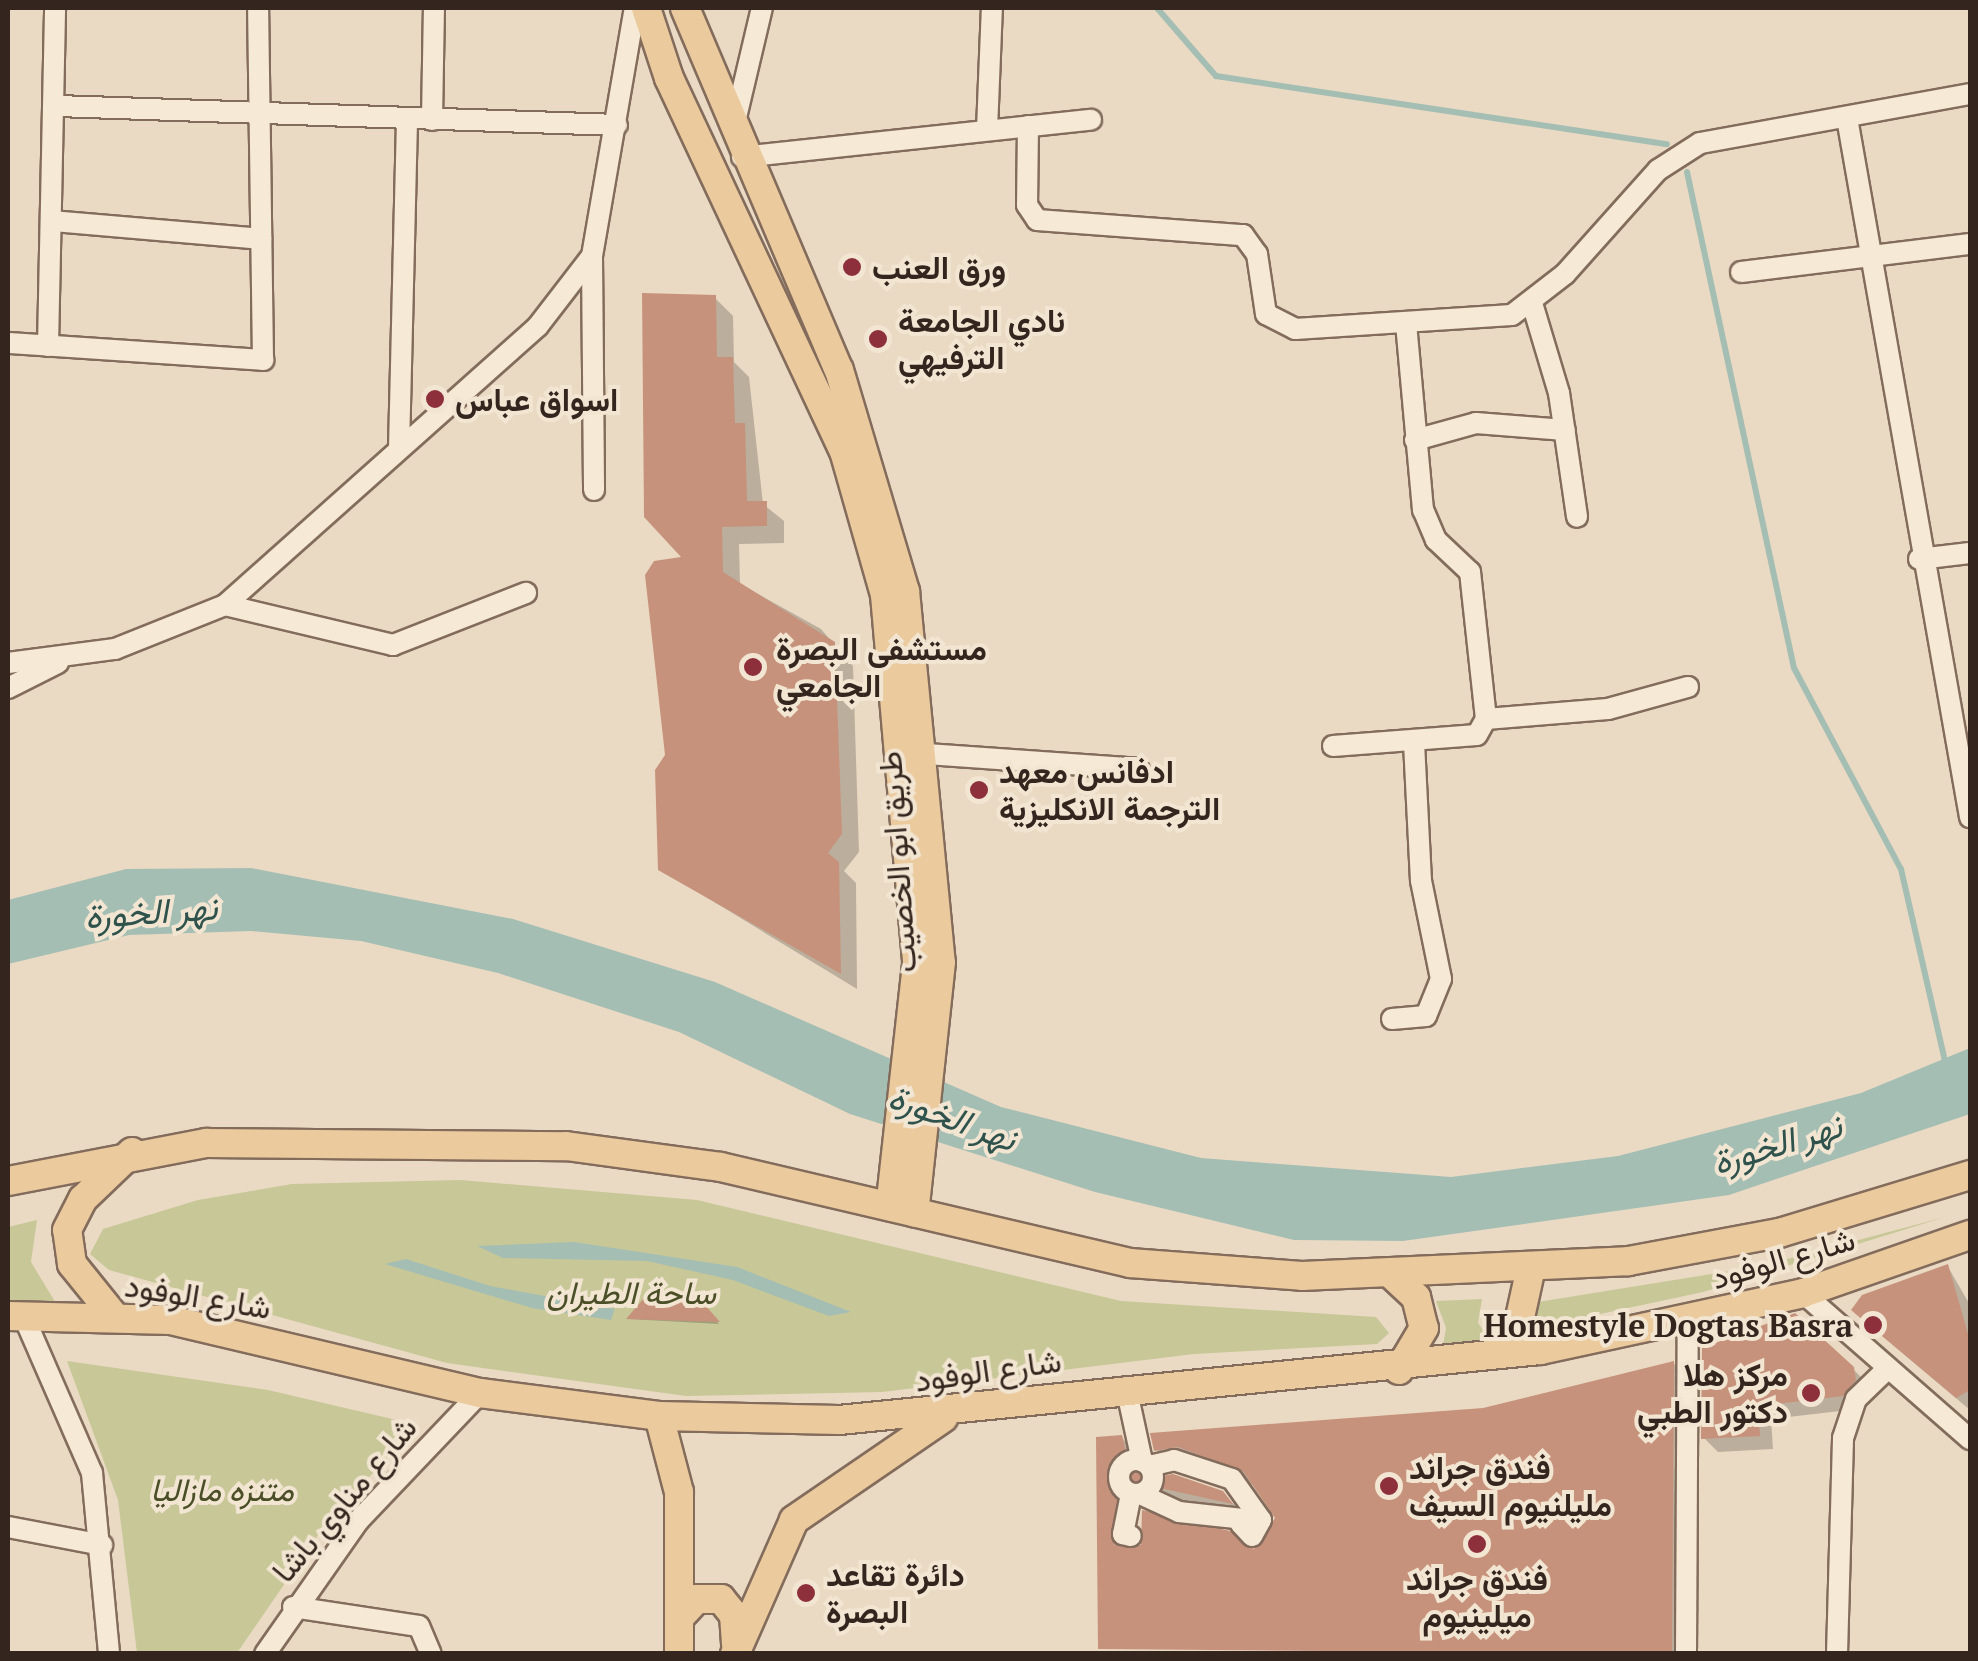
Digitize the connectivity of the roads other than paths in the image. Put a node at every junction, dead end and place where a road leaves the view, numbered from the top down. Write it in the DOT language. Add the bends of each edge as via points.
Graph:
graph roads {
  1 [pos="54,8"];
  2 [pos="258,8"];
  3 [pos="434,8"];
  4 [pos="635,8"];
  5 [pos="646,8"];
  6 [pos="684,8"];
  7 [pos="762,8"];
  8 [pos="992,8"];
  9 [pos="1970,94"];
  10 [pos="57,106"];
  11 [pos="1847,118"];
  12 [pos="258,119"];
  13 [pos="406,120"];
  14 [pos="432,120"];
  15 [pos="1091,120"];
  16 [pos="616,125"];
  17 [pos="1028,126"];
  18 [pos="987,130"];
  19 [pos="737,145"];
  20 [pos="52,221"];
  21 [pos="260,238"];
  22 [pos="1970,244"];
  23 [pos="592,256"];
  24 [pos="1868,256"];
  25 [pos="1741,272"];
  26 [pos="1532,302"];
  27 [pos="1406,324"];
  28 [pos="8,343"];
  29 [pos="48,346"];
  30 [pos="827,376"];
  31 [pos="1564,430"];
  32 [pos="1415,440"];
  33 [pos="399,448"];
  34 [pos="594,490"];
  35 [pos="1577,517"];
  36 [pos="1970,553"];
  37 [pos="1919,559"];
  38 [pos="526,593"];
  39 [pos="225,606"];
  40 [pos="8,663"];
  41 [pos="58,663"];
  42 [pos="1688,687"];
  43 [pos="8,688"];
  44 [pos="1486,719"];
  45 [pos="1414,744"];
  46 [pos="1332,746"];
  47 [pos="926,754"];
  48 [pos="1138,769"];
  49 [pos="1968,795"];
  50 [pos="1970,818"];
  51 [pos="1392,1019"];
  52 [pos="920,1062"];
  53 [pos="133,1151"];
  54 [pos="1970,1175"];
  55 [pos="8,1181"];
  56 [pos="902,1210"];
  57 [pos="1970,1235"];
  58 [pos="1530,1272"];
  59 [pos="1392,1275"];
  60 [pos="1803,1293"];
  61 [pos="15,1316"];
  62 [pos="114,1316"];
  63 [pos="1688,1322"];
  64 [pos="1540,1350"];
  65 [pos="1399,1370"];
  66 [pos="1885,1371"];
  67 [pos="1126,1387"];
  68 [pos="480,1393"];
  69 [pos="952,1413"];
  70 [pos="659,1416"];
  71 [pos="1970,1439"];
  72 [pos="1146,1464"];
  73 [pos="1136,1494"];
  74 [pos="8,1527"];
  75 [pos="1131,1536"];
  76 [pos="102,1545"];
  77 [pos="293,1607"];
  78 [pos="679,1618"];
  79 [pos="735,1652"];
  80 [pos="109,1654"];
  81 [pos="265,1654"];
  82 [pos="431,1654"];
  83 [pos="679,1654"];
  84 [pos="1686,1654"];
  85 [pos="1837,1654"];
  1 -- 10 [label="street"];
  2 -- 12 [label="street"];
  3 -- 14 [label="street"];
  4 -- 16 [label="street"];
  5 -- 30 [label="main road, طريق ابو الخصيب" via="669,78"];
  6 -- 19 [label="main road, طريق ابو الخصيب"];
  7 -- 19 [label="street"];
  8 -- 18 [label="street"];
  9 -- 11 [label="street"];
  10 -- 12 [label="street"];
  10 -- 20 [label="street"];
  11 -- 24 [label="street"];
  11 -- 26 [label="street" via="1679,154"];
  12 -- 13 [label="street"];
  12 -- 21 [label="street"];
  13 -- 14 [label="street"];
  13 -- 33 [label="street"];
  14 -- 16 [label="street"];
  15 -- 17 [label="street"];
  16 -- 23 [label="street"];
  17 -- 18 [label="street"];
  17 -- 27 [label="street" via="1027,206 1037,220 1235,232 1254,246 1263,306 1278,326"];
  18 -- 19 [label="street"];
  19 -- 30 [label="main road, طريق ابو الخصيب"];
  20 -- 21 [label="street"];
  20 -- 29 [label="street"];
  21 -- 29 [label="street" via="263,360"];
  22 -- 24 [label="street"];
  23 -- 33 [label="street" via="528,336"];
  23 -- 34 [label="street"];
  24 -- 25 [label="street"];
  24 -- 37 [label="street"];
  26 -- 27 [label="street" via="1492,321"];
  26 -- 31 [label="street"];
  27 -- 32 [label="street"];
  28 -- 29 [label="street"];
  30 -- 47 [label="main road, طريق ابو الخصيب" via="894,541"];
  30 -- 52 [label="main road, طريق ابو الخصيب" via="892,644"];
  31 -- 32 [label="street" via="1476,424"];
  31 -- 35 [label="street"];
  32 -- 44 [label="street" via="1430,531 1470,572"];
  33 -- 39 [label="street"];
  36 -- 37 [label="street"];
  37 -- 49 [label="street"];
  38 -- 39 [label="street" via="393,645"];
  39 -- 41 [label="street"];
  40 -- 41 [label="street"];
  41 -- 43 [label="street"];
  42 -- 44 [label="street" via="1608,709"];
  44 -- 45 [label="street" via="1478,735"];
  45 -- 46 [label="street"];
  45 -- 51 [label="street" via="1420,881 1441,979 1426,1016"];
  47 -- 48 [label="street"];
  47 -- 52 [label="main road, طريق ابو الخصيب" via="941,962"];
  49 -- 50 [label="street"];
  52 -- 56 [label="main road, طريق ابو الخصيب"];
  53 -- 55 [label="main road, شارع الوفود"];
  53 -- 56 [label="main road, شارع الوفود" via="279,1139 566,1146 721,1167"];
  53 -- 62 [label="main road" via="83,1199 67,1230 72,1264"];
  54 -- 58 [label="main road, شارع الوفود" via="1763,1236"];
  56 -- 59 [label="main road, شارع الوفود" via="1182,1270"];
  57 -- 60 [label="main road, شارع الوفود"];
  58 -- 59 [label="main road, شارع الوفود"];
  58 -- 64 [label="main road" via="1518,1322"];
  59 -- 65 [label="main road" via="1416,1297 1424,1328"];
  60 -- 63 [label="main road, شارع الوفود"];
  60 -- 66 [label="street"];
  61 -- 62 [label="main road, شارع الوفود"];
  61 -- 76 [label="street" via="84,1444"];
  62 -- 68 [label="main road, شارع الوفود" via="203,1326"];
  63 -- 64 [label="main road, شارع الوفود"];
  63 -- 84 [label="street"];
  64 -- 65 [label="main road, شارع الوفود"];
  65 -- 67 [label="main road, شارع الوفود"];
  66 -- 71 [label="street"];
  66 -- 85 [label="street" via="1856,1400 1843,1438"];
  67 -- 69 [label="main road, شارع الوفود"];
  67 -- 72 [label="street"];
  68 -- 70 [label="main road, شارع الوفود"];
  68 -- 77 [label="street, شارع مناوي باشا" via="396,1475"];
  69 -- 70 [label="main road, شارع الوفود" via="781,1422"];
  69 -- 79 [label="main road" via="833,1485 794,1520"];
  70 -- 78 [label="main road" via="678,1476"];
  72 -- 73 [label="street" via="1152,1483"];
  72 -- 73 [label="street" via="1119,1471"];
  72 -- 73 [label="street" via="1174,1460 1232,1478 1247,1517 1179,1512"];
  73 -- 75 [label="street" via="1123,1534"];
  74 -- 76 [label="street"];
  76 -- 80 [label="street"];
  77 -- 81 [label="street, شارع مناوي باشا"];
  77 -- 82 [label="street" via="420,1626"];
  78 -- 79 [label="main road" via="697,1599 722,1599 734,1615"];
  78 -- 83 [label="main road"];
}
